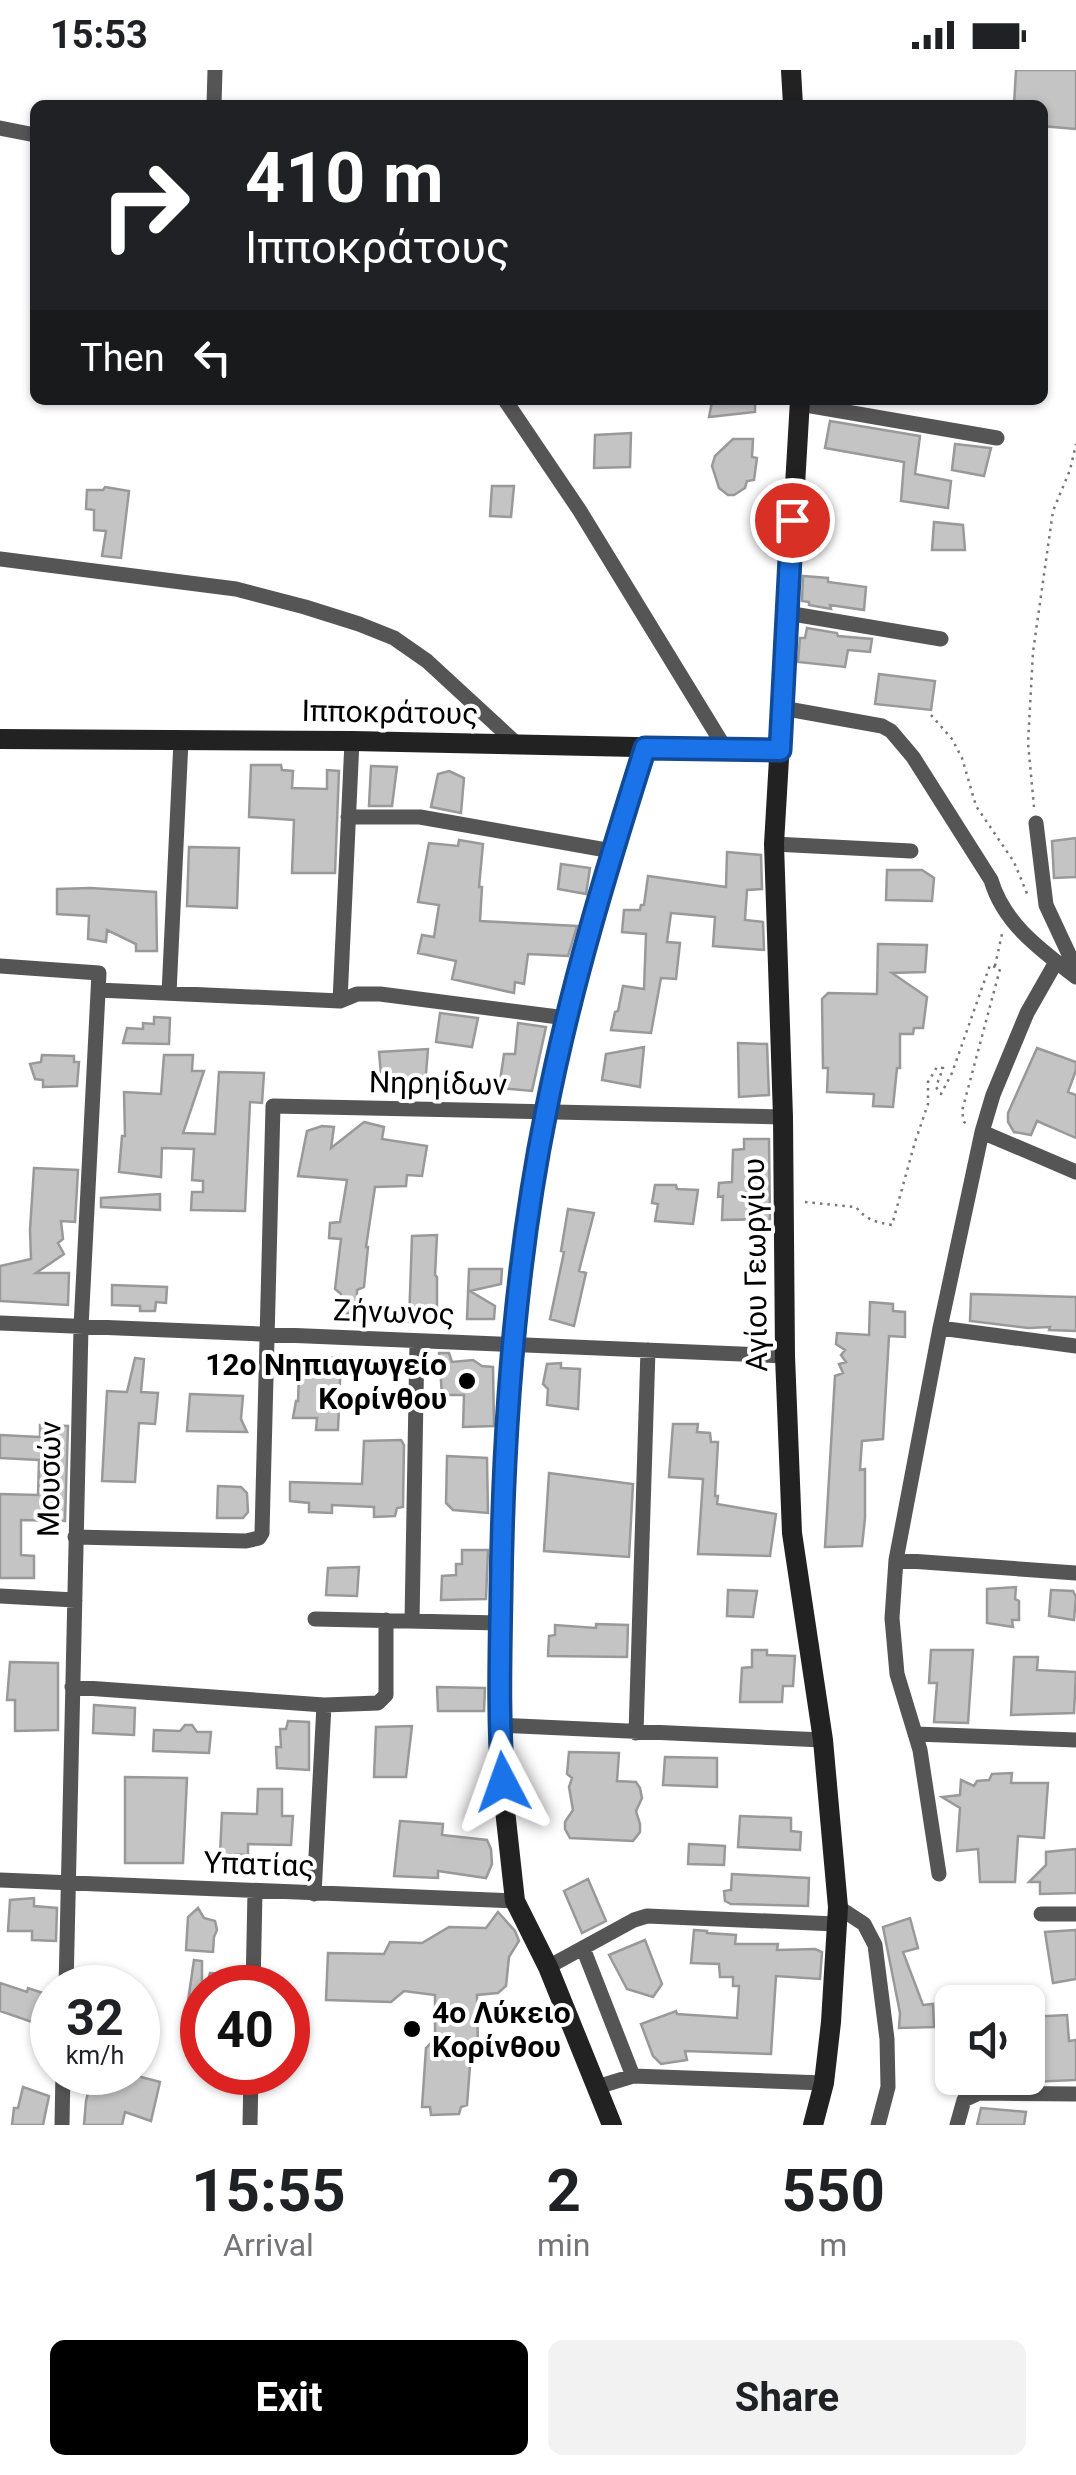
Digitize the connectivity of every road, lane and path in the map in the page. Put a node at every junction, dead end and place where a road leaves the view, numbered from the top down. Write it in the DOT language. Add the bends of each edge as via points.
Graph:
graph roads {
  1 [pos="216,70"];
  2 [pos="792,70"];
  3 [pos="214,100"];
  4 [pos="793,100"];
  5 [pos="0,128"];
  6 [pos="30,133"];
  7 [pos="508,405"];
  8 [pos="800,405"];
  9 [pos="816,405"];
  10 [pos="996,438"];
  11 [pos="1076,444"];
  12 [pos="0,559"];
  13 [pos="787,613"];
  14 [pos="941,639"];
  15 [pos="782,708"];
  16 [pos="932,715"];
  17 [pos="0,739"];
  18 [pos="181,740"];
  19 [pos="352,741"];
  20 [pos="517,744"];
  21 [pos="645,748"];
  22 [pos="725,748"];
  23 [pos="780,750"];
  24 [pos="348,818"];
  25 [pos="1036,822"];
  26 [pos="774,844"];
  27 [pos="612,851"];
  28 [pos="911,851"];
  29 [pos="1033,906"];
  30 [pos="1007,916"];
  31 [pos="1056,962"];
  32 [pos="0,966"];
  33 [pos="995,967"];
  34 [pos="1075,976"];
  35 [pos="98,990"];
  36 [pos="169,992"];
  37 [pos="340,1001"];
  38 [pos="566,1018"];
  39 [pos="546,1112"];
  40 [pos="782,1117"];
  41 [pos="982,1132"];
  42 [pos="1076,1172"];
  43 [pos="784,1200"];
  44 [pos="0,1323"];
  45 [pos="80,1327"];
  46 [pos="940,1328"];
  47 [pos="266,1334"];
  48 [pos="417,1341"];
  49 [pos="514,1345"];
  50 [pos="1076,1346"];
  51 [pos="648,1350"];
  52 [pos="785,1356"];
  53 [pos="75,1536"];
  54 [pos="896,1560"];
  55 [pos="1076,1573"];
  56 [pos="0,1596"];
  57 [pos="75,1600"];
  58 [pos="315,1618"];
  59 [pos="386,1620"];
  60 [pos="412,1621"];
  61 [pos="500,1623"];
  62 [pos="72,1687"];
  63 [pos="324,1705"];
  64 [pos="499,1725"];
  65 [pos="636,1733"];
  66 [pos="916,1734"];
  67 [pos="823,1740"];
  68 [pos="1076,1740"];
  69 [pos="939,1874"];
  70 [pos="0,1880"];
  71 [pos="69,1883"];
  72 [pos="255,1892"];
  73 [pos="314,1894"];
  74 [pos="515,1901"];
  75 [pos="1041,1914"];
  76 [pos="1076,1914"];
  77 [pos="837,1916"];
  78 [pos="582,1948"];
  79 [pos="67,1965"];
  80 [pos="253,1965"];
  81 [pos="548,1967"];
  82 [pos="633,2076"];
  83 [pos="824,2083"];
  84 [pos="597,2087"];
  85 [pos="1076,2094"];
  86 [pos="63,2095"];
  87 [pos="251,2095"];
  88 [pos="62,2125"];
  89 [pos="250,2125"];
  90 [pos="612,2125"];
  91 [pos="812,2125"];
  92 [pos="878,2125"];
  93 [pos="957,2125"];
  1 -- 3 [label="street"];
  2 -- 4 [label="street"];
  5 -- 6 [label="street"];
  7 -- 22 [label="street"];
  8 -- 13 [label="street, Αγίου Γεωργίου"];
  9 -- 10 [label="street"];
  11 -- 25 [label="path" via="1053,512 1032,652 1028,743"];
  12 -- 20 [label="street" via="236,589 360,624 427,661"];
  13 -- 14 [label="street"];
  13 -- 15 [label="street, Αγίου Γεωργίου"];
  15 -- 23 [label="street, Αγίου Γεωργίου"];
  15 -- 30 [label="street" via="891,731 992,880"];
  16 -- 29 [label="path" via="952,739 976,806 1014,862"];
  17 -- 18 [label="street, Ιπποκράτους"];
  18 -- 19 [label="street, Ιπποκράτους"];
  18 -- 36 [label="street"];
  19 -- 20 [label="street, Ιπποκράτους"];
  19 -- 24 [label="street"];
  20 -- 21 [label="street, Ιπποκράτους"];
  21 -- 22 [label="street, Ιπποκράτους"];
  21 -- 27 [label="street"];
  22 -- 23 [label="street, Ιπποκράτους"];
  23 -- 26 [label="street, Αγίου Γεωργίου"];
  24 -- 27 [label="street" via="420,818"];
  24 -- 37 [label="street"];
  25 -- 34 [label="street" via="1046,906"];
  26 -- 28 [label="street"];
  26 -- 40 [label="street, Αγίου Γεωργίου"];
  27 -- 38 [label="street"];
  30 -- 31 [label="street"];
  30 -- 33 [label="path"];
  31 -- 34 [label="street"];
  31 -- 41 [label="street" via="1028,1013"];
  32 -- 35 [label="street, Μουσών" via="99,972"];
  33 -- 41 [label="path" via="1000,968 962,1111 964,1122"];
  33 -- 43 [label="path" via="990,965 941,1094 936,1086 943,1068 928,1082 928,1104 892,1225 874,1222 856,1207"];
  35 -- 36 [label="street"];
  35 -- 45 [label="street, Μουσών"];
  36 -- 37 [label="street"];
  37 -- 38 [label="street" via="380,994"];
  38 -- 39 [label="street"];
  39 -- 40 [label="street, Νηρηίδων"];
  39 -- 47 [label="street, Νηρηίδων" via="273,1106"];
  39 -- 49 [label="street"];
  40 -- 43 [label="street, Αγίου Γεωργίου"];
  41 -- 42 [label="street"];
  41 -- 46 [label="street"];
  43 -- 52 [label="street, Αγίου Γεωργίου"];
  44 -- 45 [label="street, Ζήνωνος"];
  45 -- 47 [label="street, Ζήνωνος"];
  45 -- 53 [label="street, Μουσών"];
  46 -- 50 [label="street"];
  46 -- 54 [label="street"];
  47 -- 48 [label="street, Ζήνωνος"];
  47 -- 53 [label="street" via="264,1526 258,1538"];
  48 -- 49 [label="street, Ζήνωνος"];
  48 -- 60 [label="street"];
  49 -- 51 [label="street, Ζήνωνος"];
  49 -- 61 [label="street"];
  51 -- 52 [label="street, Ζήνωνος"];
  51 -- 65 [label="street"];
  52 -- 67 [label="street, Αγίου Γεωργίου" via="792,1533"];
  53 -- 57 [label="street, Μουσών"];
  54 -- 55 [label="street"];
  54 -- 66 [label="street" via="896,1674"];
  56 -- 57 [label="street"];
  57 -- 62 [label="street, Μουσών"];
  58 -- 59 [label="street"];
  59 -- 60 [label="street"];
  59 -- 63 [label="street" via="383,1700"];
  60 -- 61 [label="street"];
  61 -- 64 [label="street"];
  62 -- 63 [label="street"];
  62 -- 71 [label="street, Μουσών"];
  63 -- 73 [label="street"];
  64 -- 65 [label="street"];
  64 -- 74 [label="street"];
  65 -- 67 [label="street"];
  66 -- 68 [label="street"];
  66 -- 69 [label="street"];
  67 -- 77 [label="street, Αγίου Γεωργίου"];
  70 -- 71 [label="street, Υπατίας"];
  71 -- 72 [label="street, Υπατίας"];
  71 -- 79 [label="street, Μουσών"];
  72 -- 73 [label="street, Υπατίας"];
  72 -- 80 [label="street"];
  73 -- 74 [label="street, Υπατίας"];
  74 -- 81 [label="street"];
  75 -- 76 [label="street"];
  77 -- 78 [label="street" via="648,1916"];
  77 -- 83 [label="street, Αγίου Γεωργίου"];
  77 -- 92 [label="street" via="864,1924 875,1945 888,2040 888,2086"];
  78 -- 81 [label="street"];
  78 -- 82 [label="street"];
  81 -- 84 [label="street"];
  82 -- 83 [label="street"];
  82 -- 84 [label="street"];
  83 -- 91 [label="street, Αγίου Γεωργίου"];
  84 -- 90 [label="street"];
  85 -- 93 [label="street" via="979,2094 964,2100"];
  86 -- 88 [label="street"];
  87 -- 89 [label="street"];
}
